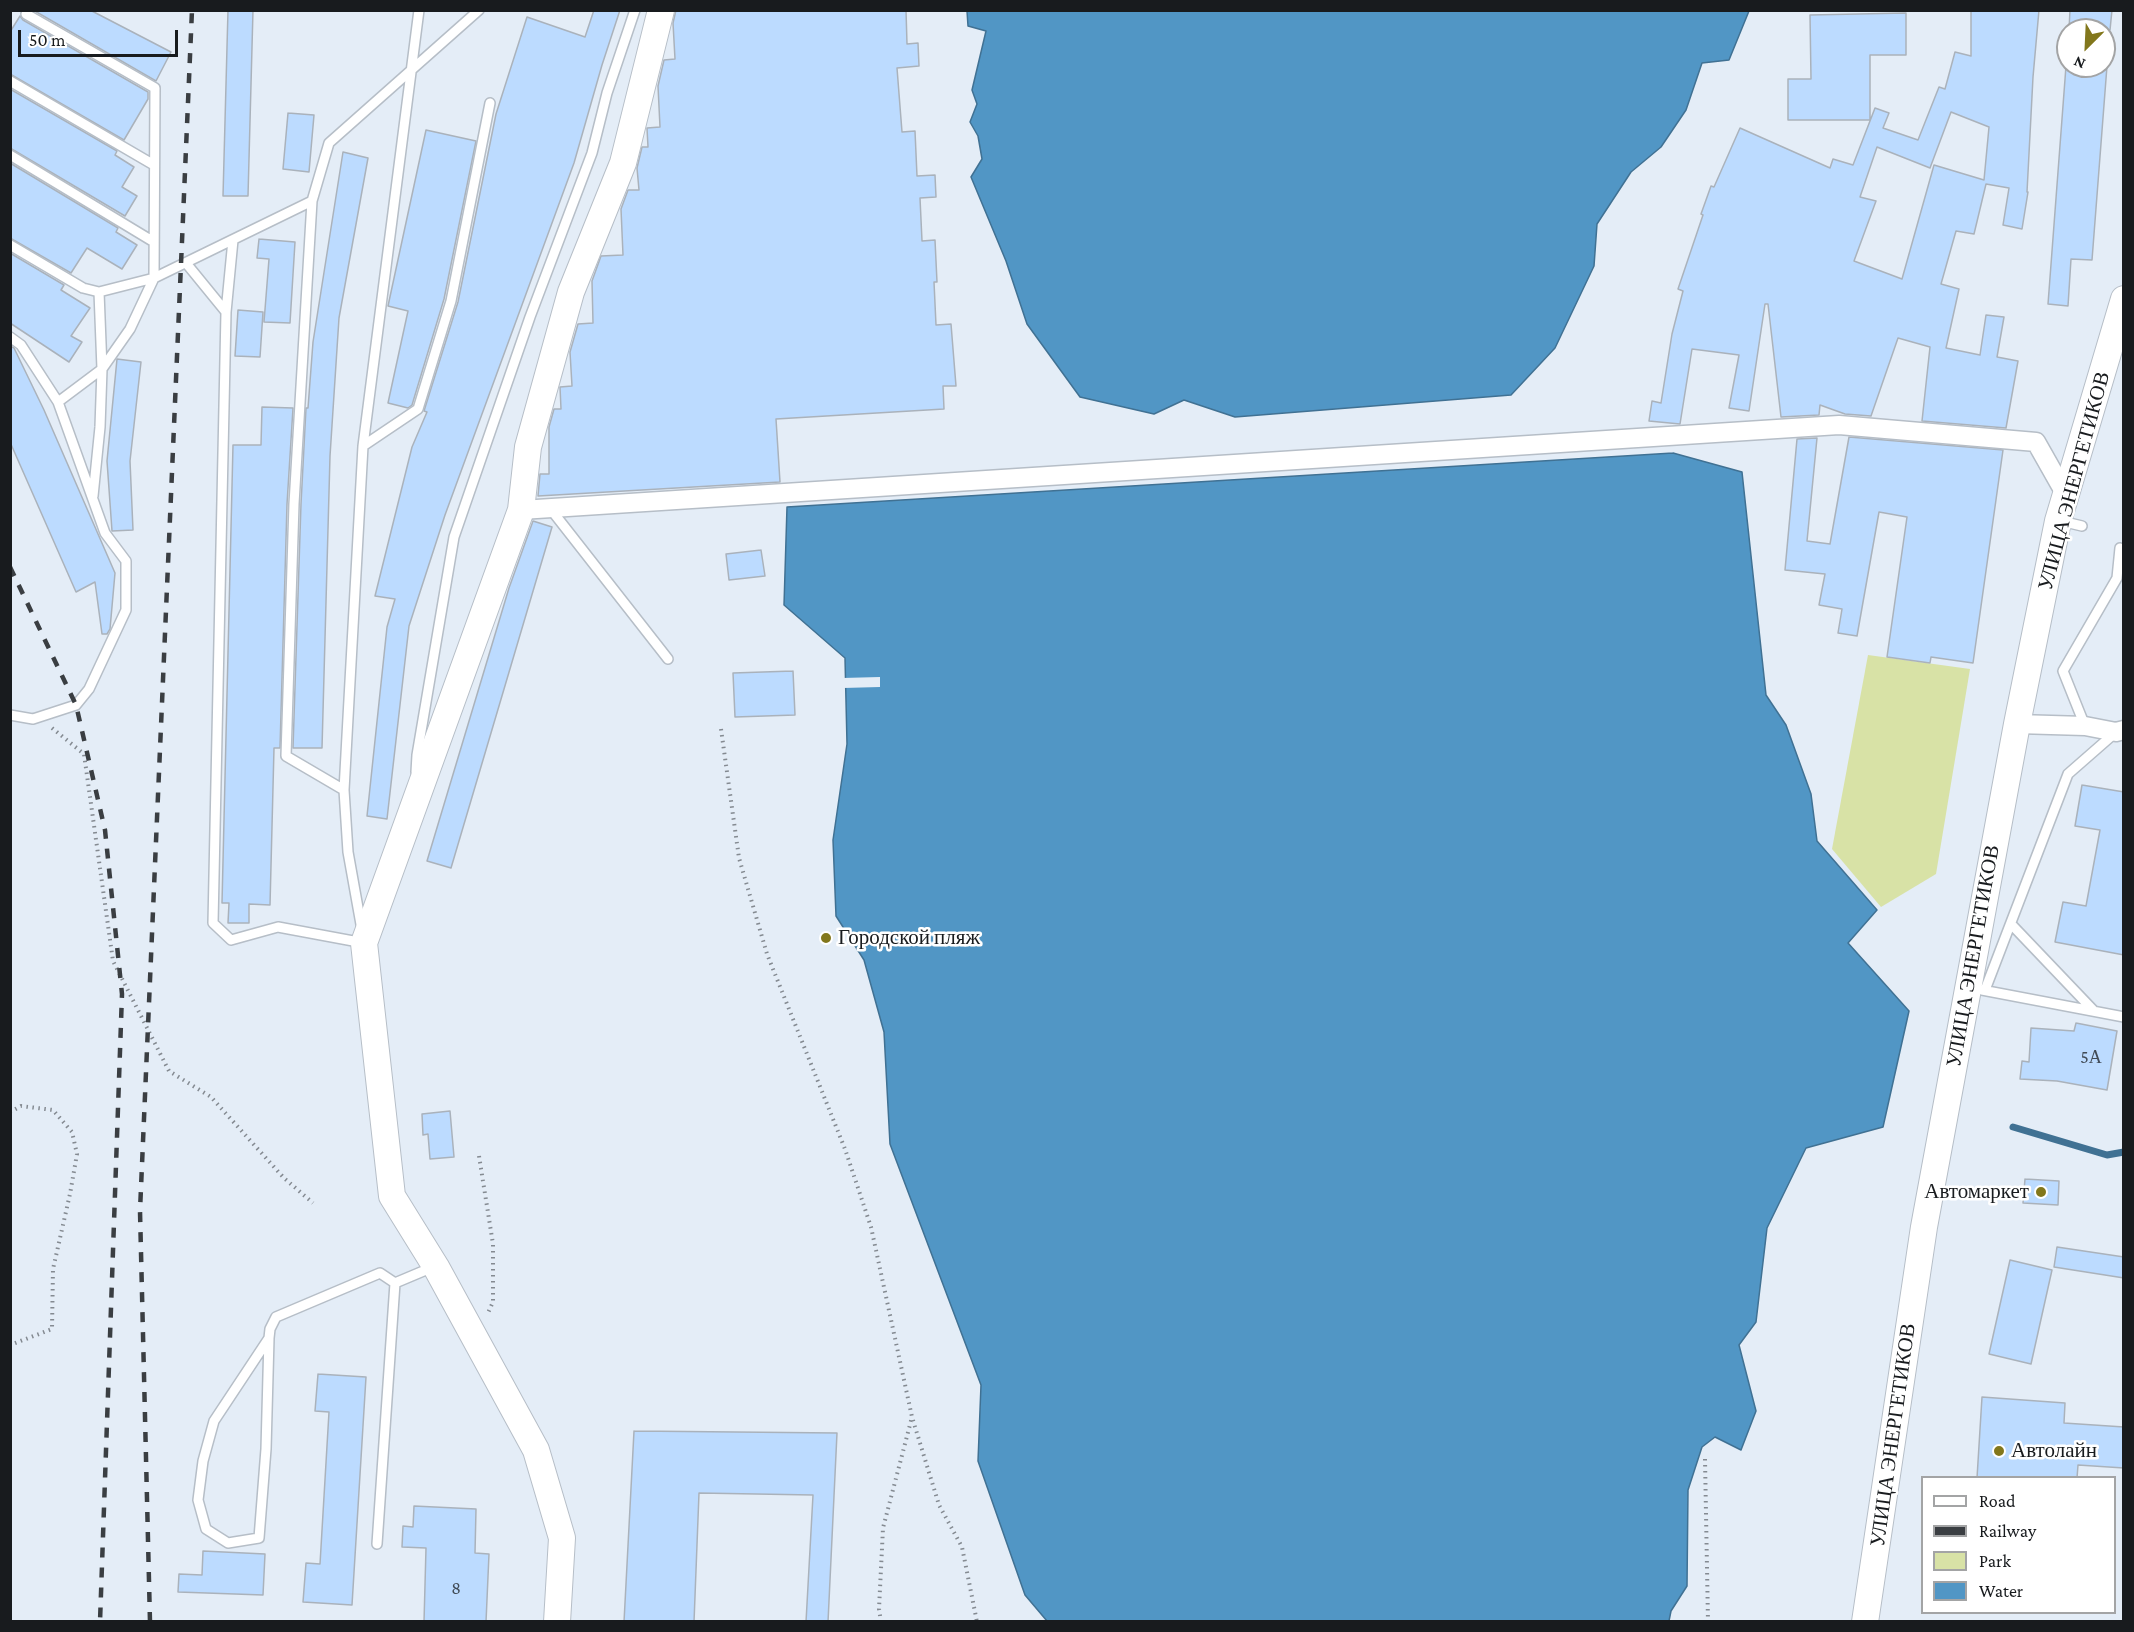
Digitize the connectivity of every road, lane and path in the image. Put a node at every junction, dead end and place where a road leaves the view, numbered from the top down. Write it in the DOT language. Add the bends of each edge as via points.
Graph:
graph roads {
  1 [pos="419,10"];
  2 [pos="480,10"];
  3 [pos="635,10"];
  4 [pos="661,10"];
  5 [pos="26,14"];
  6 [pos="412,70"];
  7 [pos="10,81"];
  8 [pos="490,103"];
  9 [pos="10,155"];
  10 [pos="154,165"];
  11 [pos="312,201"];
  12 [pos="233,240"];
  13 [pos="154,242"];
  14 [pos="10,245"];
  15 [pos="186,262"];
  16 [pos="154,278"];
  17 [pos="99,292"];
  18 [pos="2124,299"];
  19 [pos="226,312"];
  20 [pos="10,337"];
  21 [pos="102,369"];
  22 [pos="58,402"];
  23 [pos="363,446"];
  24 [pos="2066,495"];
  25 [pos="92,497"];
  26 [pos="549,507"];
  27 [pos="521,510"];
  28 [pos="2120,548"];
  29 [pos="668,659"];
  30 [pos="46,714"];
  31 [pos="10,715"];
  32 [pos="2017,724"];
  33 [pos="2085,726"];
  34 [pos="722,729"];
  35 [pos="2120,731"];
  36 [pos="344,790"];
  37 [pos="416,800"];
  38 [pos="2011,924"];
  39 [pos="364,943"];
  40 [pos="1976,989"];
  41 [pos="2094,1011"];
  42 [pos="2124,1017"];
  43 [pos="10,1112"];
  44 [pos="479,1156"];
  45 [pos="314,1203"];
  46 [pos="436,1267"];
  47 [pos="395,1283"];
  48 [pos="269,1338"];
  49 [pos="477,1342"];
  50 [pos="10,1345"];
  51 [pos="912,1417"];
  52 [pos="1705,1459"];
  53 [pos="377,1544"];
  54 [pos="557,1622"];
  55 [pos="881,1622"];
  56 [pos="977,1622"];
  57 [pos="1708,1622"];
  58 [pos="1865,1622"];
  1 -- 6 [label="lane"];
  2 -- 6 [label="lane"];
  3 -- 37 [label="lane" via="592,153 454,537 417,755"];
  4 -- 27 [label="street" via="623,163 571,292 528,447"];
  5 -- 10 [label="lane" via="155,88"];
  6 -- 11 [label="lane" via="328,143"];
  6 -- 23 [label="lane"];
  7 -- 10 [label="lane"];
  8 -- 23 [label="lane" via="451,301 418,410"];
  9 -- 13 [label="lane"];
  10 -- 13 [label="lane"];
  11 -- 12 [label="lane"];
  11 -- 36 [label="lane" via="294,504 286,756"];
  12 -- 15 [label="lane"];
  12 -- 19 [label="lane"];
  13 -- 16 [label="lane"];
  14 -- 17 [label="lane" via="83,288"];
  15 -- 16 [label="lane"];
  15 -- 19 [label="lane"];
  16 -- 17 [label="lane"];
  16 -- 21 [label="lane" via="130,329"];
  17 -- 21 [label="lane"];
  18 -- 24 [label="street, УЛИЦА ЭНЕРГЕТИКОВ"];
  19 -- 39 [label="lane" via="213,923 231,940 278,927"];
  20 -- 22 [label="lane" via="21,345"];
  21 -- 22 [label="lane"];
  21 -- 25 [label="lane"];
  22 -- 25 [label="lane"];
  23 -- 36 [label="lane"];
  24 -- 26 [label="street" via="2036,442 1839,425"];
  24 -- 32 [label="street, УЛИЦА ЭНЕРГЕТИКОВ" via="2070,524"];
  25 -- 30 [label="lane" via="105,533 126,561 126,610 89,689 76,705"];
  26 -- 27 [label="street"];
  26 -- 29 [label="lane"];
  27 -- 37 [label="street"];
  28 -- 33 [label="lane" via="2117,578 2063,671"];
  30 -- 31 [label="lane" via="33,719"];
  30 -- 45 [label="path" via="49,725 84,754 113,961 169,1071 211,1097 284,1178"];
  32 -- 33 [label="street"];
  32 -- 40 [label="street, УЛИЦА ЭНЕРГЕТИКОВ"];
  33 -- 35 [label="street"];
  34 -- 51 [label="path" via="739,858 767,954 845,1149 871,1227"];
  35 -- 38 [label="lane" via="2068,774"];
  36 -- 39 [label="lane" via="348,852"];
  37 -- 39 [label="street"];
  38 -- 40 [label="lane"];
  38 -- 41 [label="lane"];
  39 -- 46 [label="street" via="392,1196"];
  40 -- 41 [label="lane"];
  40 -- 58 [label="street, УЛИЦА ЭНЕРГЕТИКОВ" via="1924,1227"];
  41 -- 42 [label="lane"];
  43 -- 50 [label="path" via="21,1106 53,1110 72,1132 77,1154 53,1269 52,1329"];
  44 -- 49 [label="path" via="493,1244 493,1302"];
  46 -- 47 [label="lane"];
  46 -- 49 [label="street"];
  47 -- 48 [label="lane" via="380,1273 276,1317"];
  47 -- 53 [label="lane"];
  48 -- 48 [label="lane" via="259,1538 228,1543 206,1529 198,1500 203,1461 214,1421"];
  49 -- 54 [label="street" via="536,1450 562,1538"];
  51 -- 55 [label="path" via="882,1528"];
  51 -- 56 [label="path" via="939,1505 962,1547"];
  52 -- 57 [label="path"];
}
